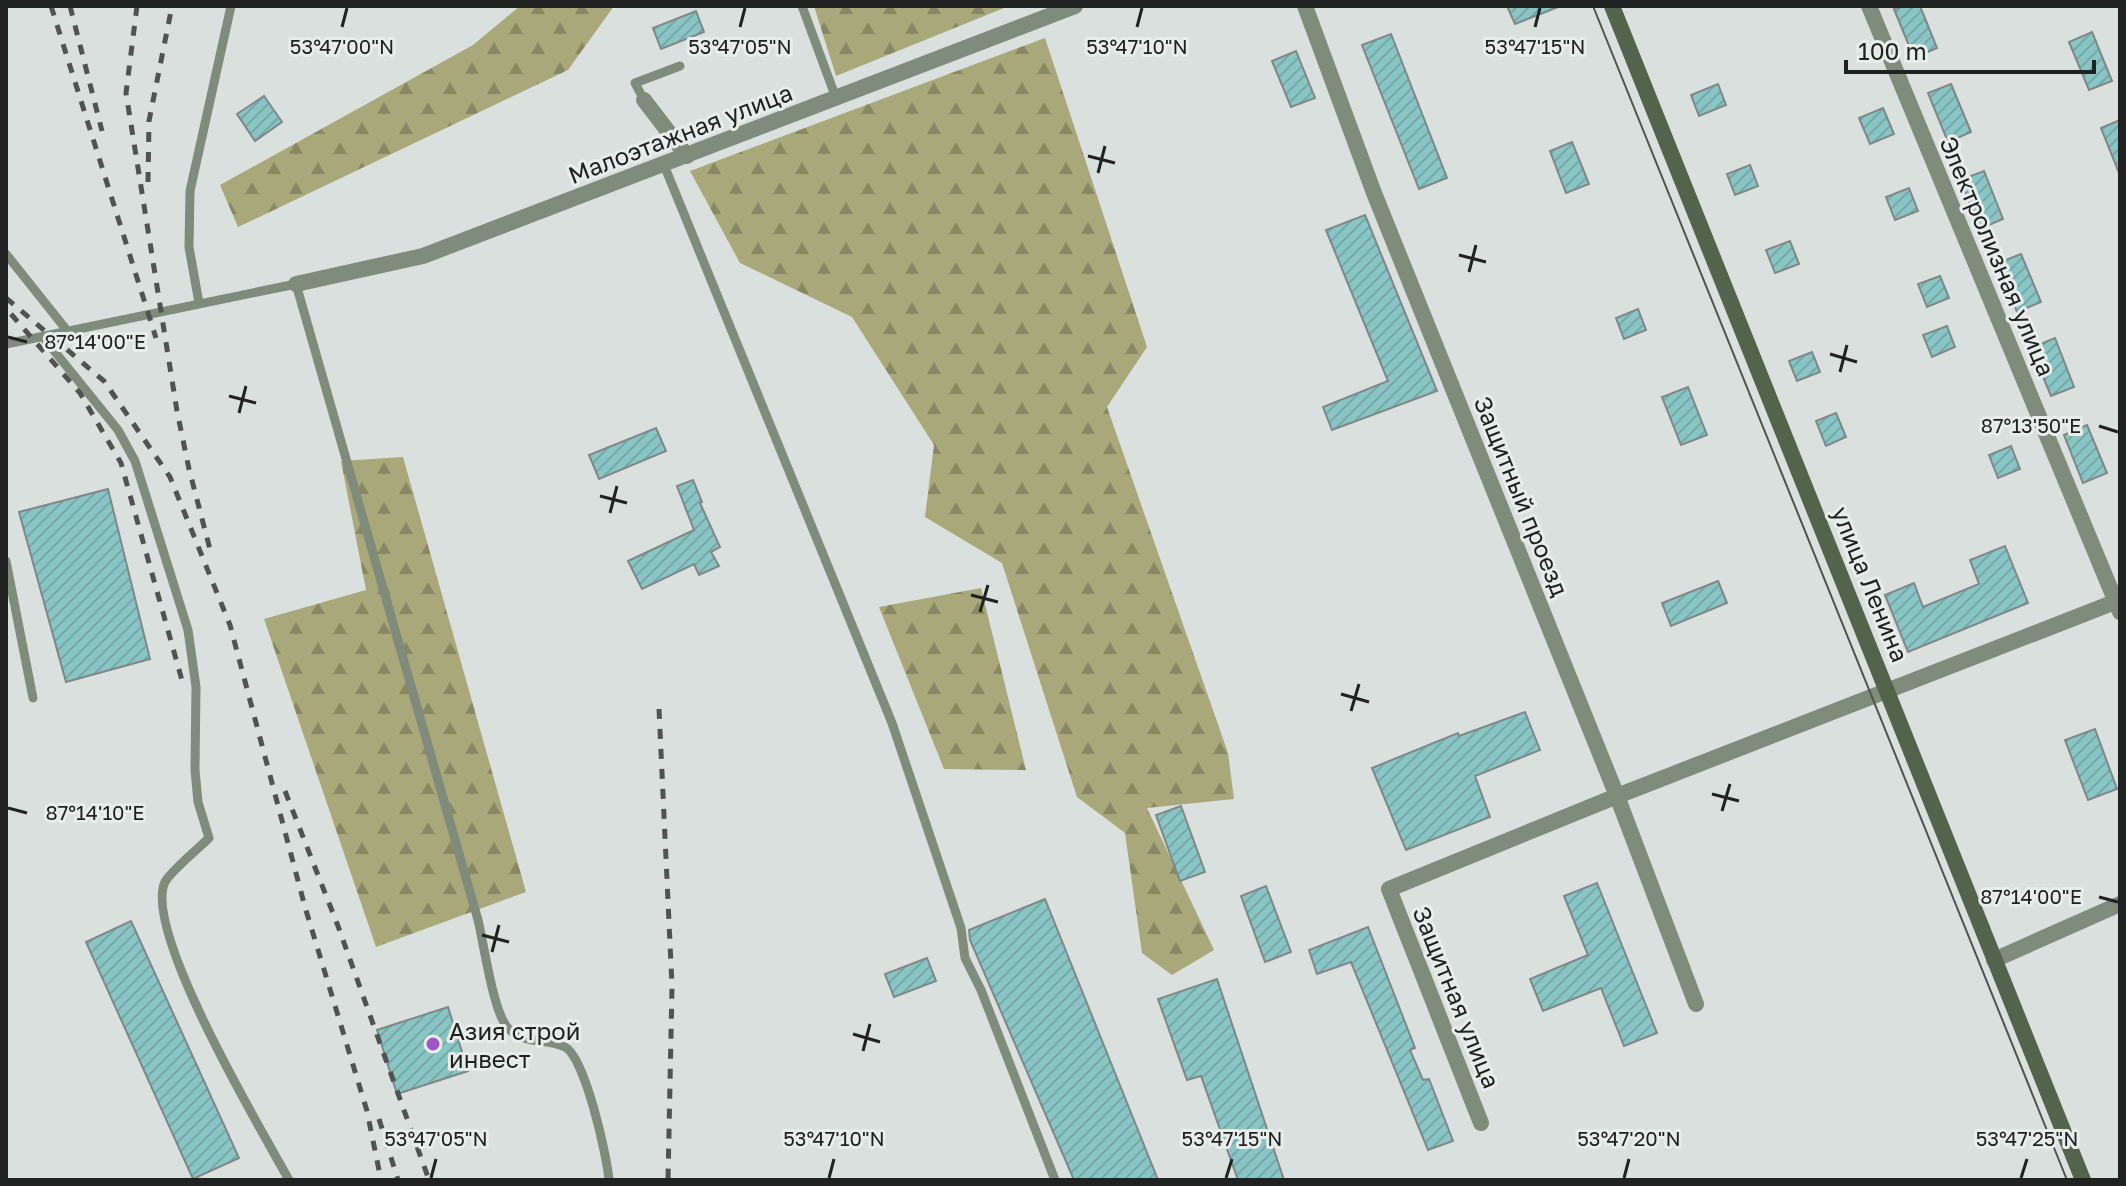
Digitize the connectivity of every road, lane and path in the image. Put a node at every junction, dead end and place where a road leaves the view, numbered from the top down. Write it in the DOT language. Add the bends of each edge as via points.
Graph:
graph roads {
  1 [pos="231,6"];
  2 [pos="802,6"];
  3 [pos="1075,6"];
  4 [pos="1305,6"];
  5 [pos="1612,6"];
  6 [pos="1869,6"];
  7 [pos="680,66"];
  8 [pos="836,98"];
  9 [pos="644,100"];
  10 [pos="687,156"];
  11 [pos="664,165"];
  12 [pos="6,254"];
  13 [pos="296,284"];
  14 [pos="199,303"];
  15 [pos="69,333"];
  16 [pos="43,337"];
  17 [pos="6,344"];
  18 [pos="6,561"];
  19 [pos="2119,604"];
  20 [pos="1888,691"];
  21 [pos="33,698"];
  22 [pos="1617,796"];
  23 [pos="2120,904"];
  24 [pos="1994,960"];
  25 [pos="1696,1004"];
  26 [pos="1481,1123"];
  27 [pos="289,1180"];
  28 [pos="609,1180"];
  29 [pos="1055,1180"];
  30 [pos="2083,1180"];
  1 -- 14 [label="lane" via="190,191 189,247"];
  2 -- 8 [label="lane"];
  3 -- 8 [label="street, Малоэтажная улица"];
  4 -- 22 [label="street, Защитный проезд" via="1380,208"];
  5 -- 20 [label="main road, улица Ленина"];
  6 -- 19 [label="street, Электролизная улица"];
  7 -- 9 [label="lane" via="635,83"];
  8 -- 10 [label="street, Малоэтажная улица"];
  9 -- 10 [label="street"];
  10 -- 11 [label="street, Малоэтажная улица"];
  11 -- 13 [label="street, Малоэтажная улица" via="423,256"];
  11 -- 29 [label="lane" via="892,723 961,928 965,958"];
  12 -- 15 [label="lane"];
  13 -- 14 [label="lane"];
  13 -- 28 [label="lane" via="478,920 500,1017 514,1034 573,1053 597,1117"];
  14 -- 15 [label="lane"];
  15 -- 16 [label="lane"];
  16 -- 17 [label="lane"];
  16 -- 27 [label="lane" via="118,430 135,461 188,630 196,687 198,802 209,838 165,882 164,921 208,1032"];
  18 -- 21 [label="lane"];
  19 -- 20 [label="street"];
  20 -- 22 [label="street"];
  20 -- 24 [label="main road, улица Ленина"];
  22 -- 25 [label="street, Защитный проезд"];
  22 -- 26 [label="street, Защитная улица" via="1389,889"];
  23 -- 24 [label="street"];
  24 -- 30 [label="main road, улица Ленина"];
}
